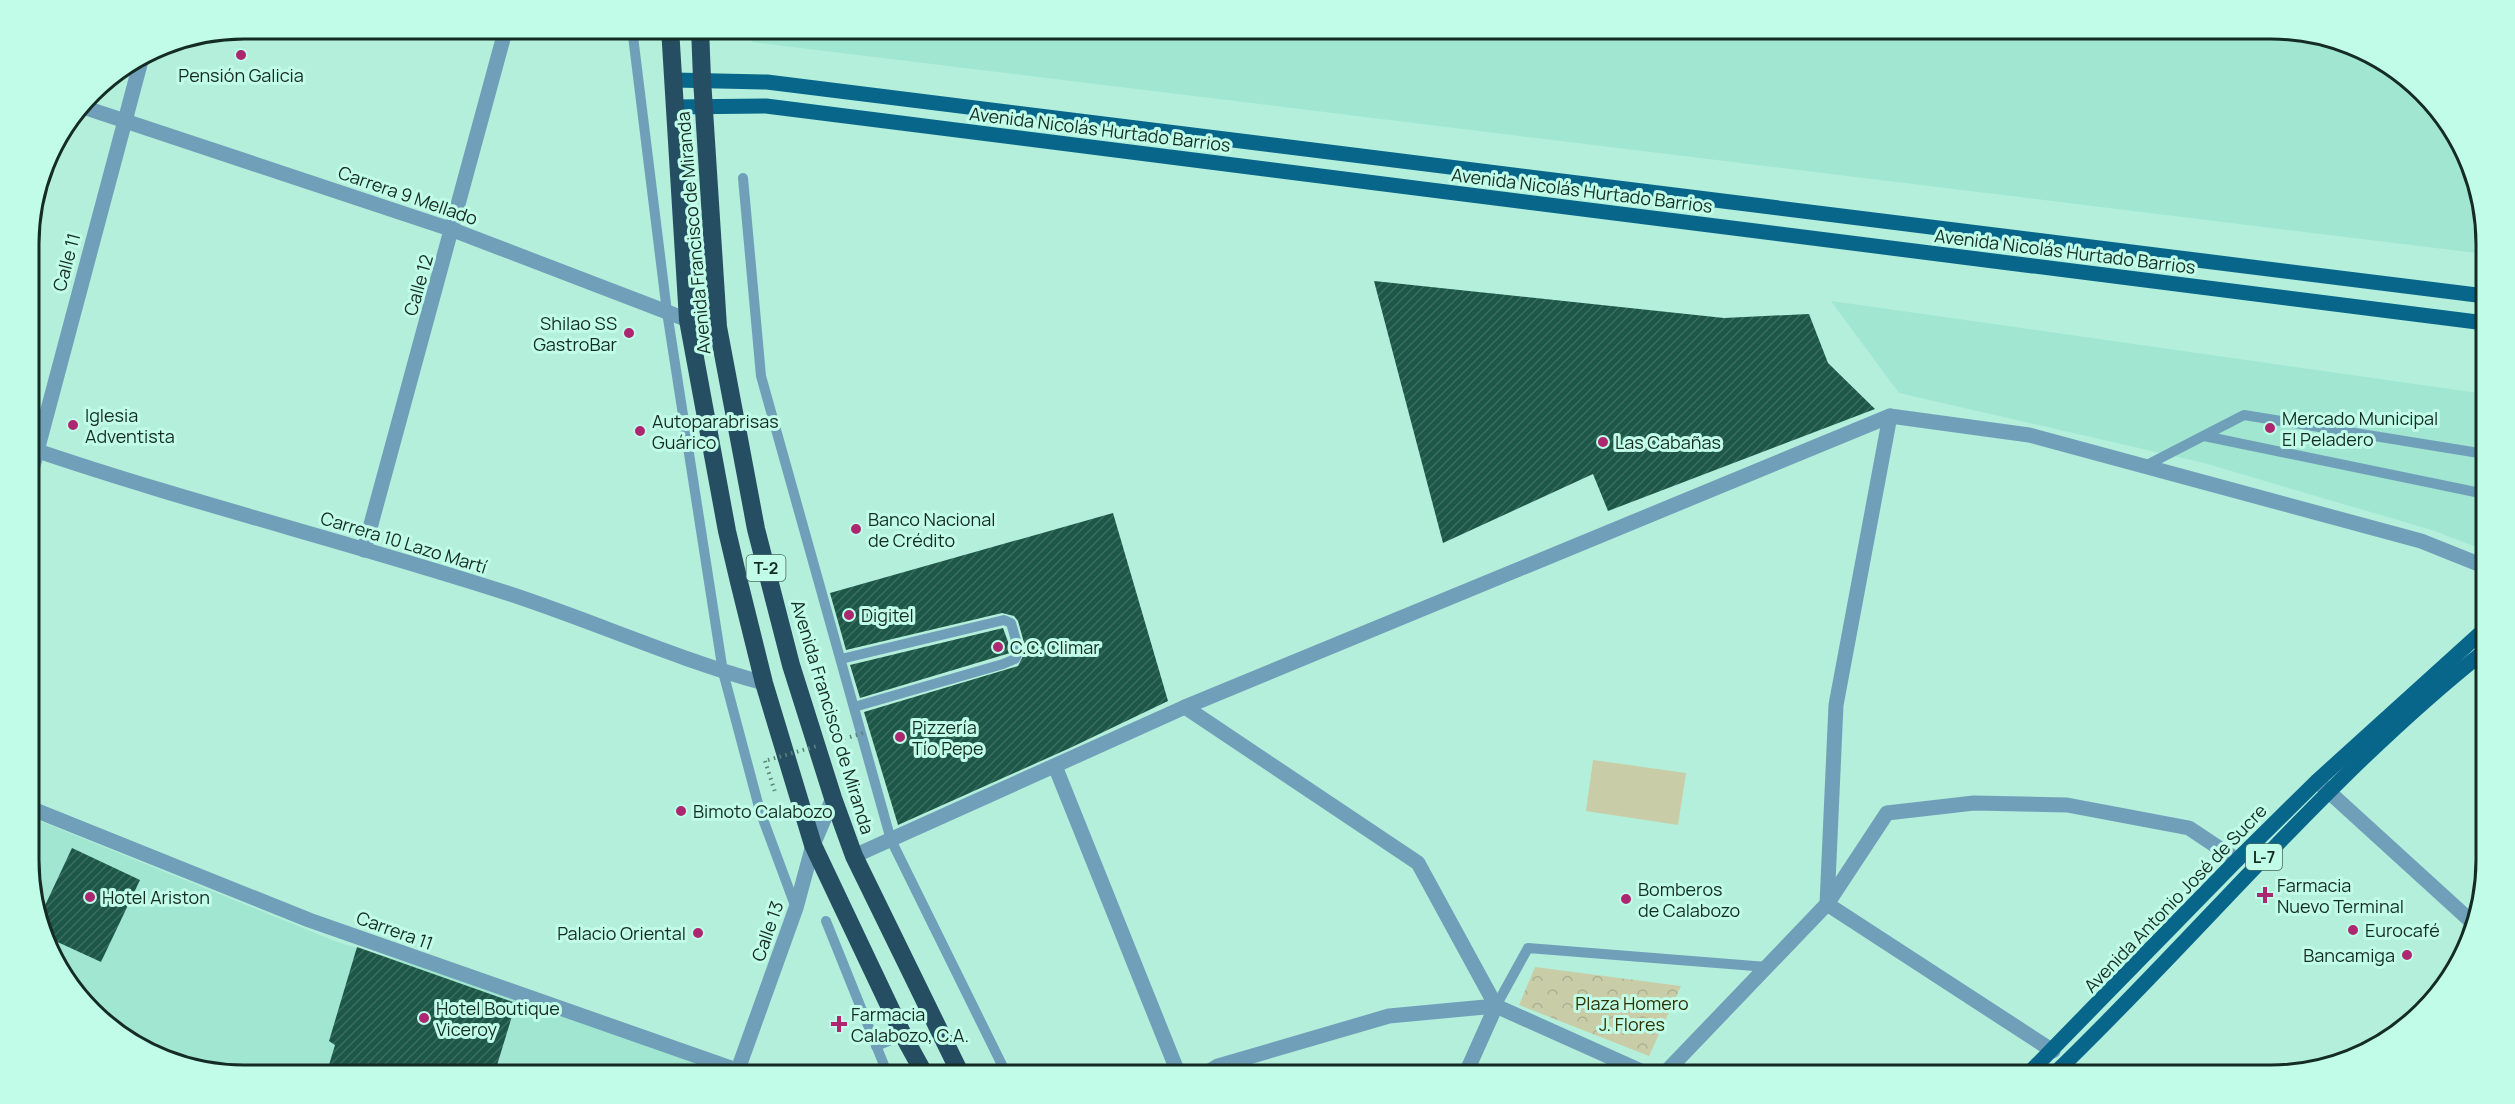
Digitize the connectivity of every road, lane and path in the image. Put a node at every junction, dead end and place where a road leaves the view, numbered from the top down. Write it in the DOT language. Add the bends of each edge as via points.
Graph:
graph roads {
  1 [pos="503,39"];
  2 [pos="633,39"];
  3 [pos="671,39"];
  4 [pos="700,39"];
  5 [pos="139,68"];
  6 [pos="702,79"];
  7 [pos="674,80"];
  8 [pos="704,105"];
  9 [pos="674,107"];
  10 [pos="90,109"];
  11 [pos="123,121"];
  12 [pos="743,178"];
  13 [pos="453,230"];
  14 [pos="2476,295"];
  15 [pos="667,312"];
  16 [pos="688,320"];
  17 [pos="2476,322"];
  18 [pos="718,327"];
  19 [pos="1890,416"];
  20 [pos="39,427"];
  21 [pos="2204,436"];
  22 [pos="39,451"];
  23 [pos="2476,453"];
  24 [pos="2145,466"];
  25 [pos="2476,492"];
  26 [pos="364,550"];
  27 [pos="2476,563"];
  28 [pos="2476,638"];
  29 [pos="841,659"];
  30 [pos="2476,659"];
  31 [pos="723,672"];
  32 [pos="764,683"];
  33 [pos="854,707"];
  34 [pos="1185,707"];
  35 [pos="863,732"];
  36 [pos="850,737"];
  37 [pos="817,746"];
  38 [pos="1055,766"];
  39 [pos="2323,786"];
  40 [pos="833,798"];
  41 [pos="779,804"];
  42 [pos="39,812"];
  43 [pos="891,840"];
  44 [pos="813,845"];
  45 [pos="854,856"];
  46 [pos="2237,860"];
  47 [pos="1827,904"];
  48 [pos="796,908"];
  49 [pos="2467,918"];
  50 [pos="826,921"];
  51 [pos="860,943"];
  52 [pos="839,953"];
  53 [pos="1767,967"];
  54 [pos="1496,1006"];
  55 [pos="903,1035"];
  56 [pos="876,1046"];
  57 [pos="2053,1051"];
  58 [pos="716,1065"];
  59 [pos="744,1065"];
  60 [pos="884,1065"];
  61 [pos="920,1065"];
  62 [pos="956,1065"];
  63 [pos="1002,1065"];
  64 [pos="1175,1065"];
  65 [pos="1221,1065"];
  66 [pos="1470,1065"];
  67 [pos="1628,1065"];
  68 [pos="1673,1065"];
  69 [pos="2038,1065"];
  70 [pos="2063,1065"];
  1 -- 13 [label="street, Calle 12"];
  2 -- 15 [label="lane, Avenida Francisco de Miranda"];
  3 -- 7 [label="highway, Avenida Francisco de Miranda / T-2"];
  4 -- 6 [label="highway, Avenida Francisco de Miranda / T-2"];
  5 -- 11 [label="street, Calle 11"];
  6 -- 7 [label="main road, Avenida Nicolás Hurtado Barrios"];
  6 -- 8 [label="highway, Avenida Francisco de Miranda / T-2"];
  6 -- 14 [label="main road, Avenida Nicolás Hurtado Barrios" via="767,82"];
  7 -- 9 [label="highway, Avenida Francisco de Miranda / T-2"];
  8 -- 9 [label="main road, Avenida Nicolás Hurtado Barrios"];
  8 -- 17 [label="main road, Avenida Nicolás Hurtado Barrios" via="766,106"];
  8 -- 18 [label="highway, Avenida Francisco de Miranda / T-2"];
  9 -- 16 [label="highway, Avenida Francisco de Miranda / T-2"];
  10 -- 11 [label="street, Carrera 9 Mellado"];
  11 -- 13 [label="street, Carrera 9 Mellado"];
  11 -- 20 [label="street, Calle 11"];
  12 -- 29 [label="lane, Avenida Francisco de Miranda" via="761,376"];
  13 -- 15 [label="street, Carrera 9 Mellado"];
  13 -- 26 [label="street, Calle 12"];
  15 -- 16 [label="street, Carrera 9 Mellado"];
  15 -- 31 [label="lane, Avenida Francisco de Miranda"];
  16 -- 18 [label="street, Carrera 9 Mellado"];
  16 -- 32 [label="highway, Avenida Francisco de Miranda / T-2" via="727,531"];
  18 -- 40 [label="highway, Avenida Francisco de Miranda / T-2" via="756,529 791,665"];
  19 -- 24 [label="street" via="2029,435"];
  19 -- 34 [label="street"];
  19 -- 47 [label="street" via="1836,705"];
  21 -- 23 [label="lane" via="2244,415"];
  21 -- 24 [label="lane"];
  21 -- 25 [label="lane"];
  22 -- 26 [label="street, Carrera 10 Lazo Martí"];
  24 -- 27 [label="street" via="2421,541"];
  26 -- 31 [label="street, Carrera 10 Lazo Martí" via="508,594"];
  28 -- 39 [label="main road, Avenida Antonio José de Sucre / L-7"];
  29 -- 33 [label="lane, Avenida Francisco de Miranda"];
  29 -- 33 [label="lane" via="1004,620 1011,623 1019,651 1015,659 1003,664"];
  30 -- 39 [label="main road, Avenida Antonio José de Sucre / L-7"];
  31 -- 32 [label="street, Carrera 10 Lazo Martí"];
  31 -- 48 [label="lane, Avenida Francisco de Miranda" via="760,811"];
  32 -- 44 [label="highway, Avenida Francisco de Miranda / T-2"];
  33 -- 43 [label="lane, Avenida Francisco de Miranda"];
  34 -- 38 [label="street"];
  34 -- 54 [label="street" via="1418,863"];
  35 -- 36 [label="path, bridge"];
  37 -- 41 [label="path, bridge" via="767,760"];
  38 -- 43 [label="street"];
  38 -- 64 [label="street"];
  39 -- 46 [label="main road, Avenida Antonio José de Sucre / L-7"];
  39 -- 49 [label="street"];
  39 -- 70 [label="main road, Avenida Antonio José de Sucre / L-7" via="2105,1025"];
  40 -- 44 [label="street, Calle 13"];
  40 -- 45 [label="highway, Avenida Francisco de Miranda / T-2"];
  42 -- 58 [label="street, Carrera 11" via="309,920"];
  43 -- 45 [label="street"];
  43 -- 63 [label="lane, Avenida Francisco de Miranda"];
  44 -- 48 [label="street, Calle 13"];
  44 -- 51 [label="highway, Avenida Francisco de Miranda / T-2"];
  45 -- 62 [label="highway, Avenida Francisco de Miranda / T-2"];
  46 -- 47 [label="street" via="2189,828 2067,805 1974,803 1887,813"];
  46 -- 57 [label="main road, Avenida Antonio José de Sucre / L-7"];
  47 -- 53 [label="street"];
  47 -- 57 [label="street"];
  48 -- 59 [label="street, Calle 13"];
  50 -- 52 [label="lane"];
  51 -- 52 [label="lane"];
  51 -- 55 [label="highway, Avenida Francisco de Miranda / T-2"];
  52 -- 56 [label="lane"];
  53 -- 54 [label="lane" via="1528,948"];
  53 -- 68 [label="street"];
  54 -- 65 [label="street" via="1389,1016"];
  54 -- 66 [label="street"];
  54 -- 67 [label="street"];
  55 -- 56 [label="lane"];
  55 -- 61 [label="highway, Avenida Francisco de Miranda / T-2"];
  56 -- 60 [label="lane"];
  57 -- 69 [label="main road, Avenida Antonio José de Sucre / L-7"];
}
